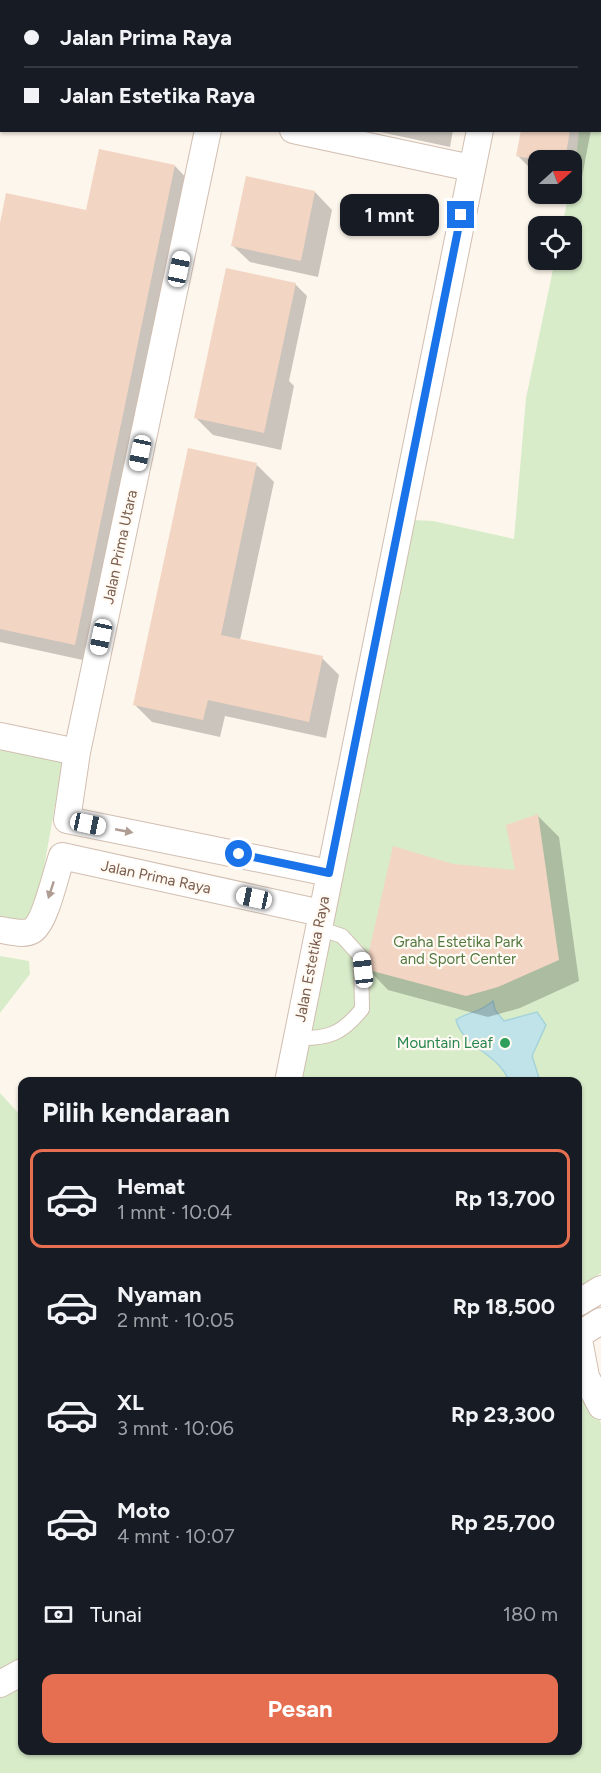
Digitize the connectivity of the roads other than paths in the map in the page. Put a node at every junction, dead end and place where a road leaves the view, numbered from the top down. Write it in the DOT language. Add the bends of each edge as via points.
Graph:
graph roads {
  1 [pos="208,132"];
  2 [pos="302,132"];
  3 [pos="480,132"];
  4 [pos="471,168"];
  5 [pos="0,736"];
  6 [pos="77,752"];
  7 [pos="67,820"];
  8 [pos="62,856"];
  9 [pos="329,873"];
  10 [pos="319,920"];
  11 [pos="0,930"];
  12 [pos="297,1038"];
  13 [pos="289,1077"];
  14 [pos="601,1288"];
  15 [pos="582,1300"];
  16 [pos="601,1321"];
  17 [pos="582,1332"];
  18 [pos="582,1356"];
  19 [pos="601,1406"];
  20 [pos="18,1674"];
  21 [pos="0,1684"];
  1 -- 6 [label="street, Jalan Prima Utara"];
  2 -- 4 [label="street"];
  3 -- 4 [label="street, Jalan Estetika Raya"];
  4 -- 9 [label="street, Jalan Estetika Raya"];
  5 -- 6 [label="street"];
  6 -- 7 [label="street"];
  7 -- 8 [label="street"];
  7 -- 9 [label="street, one-way"];
  8 -- 10 [label="street, Jalan Prima Raya"];
  8 -- 11 [label="street, one-way" via="41,921 33,930 22,933"];
  9 -- 10 [label="street, Jalan Estetika Raya"];
  10 -- 12 [label="street, Jalan Estetika Raya"];
  10 -- 12 [label="lane" via="362,957 362,1009 346,1026 323,1039"];
  12 -- 13 [label="street, Jalan Estetika Raya"];
  14 -- 15 [label="street"];
  16 -- 17 [label="street"];
  18 -- 19 [label="street" via="586,1377"];
  20 -- 21 [label="street"];
}
